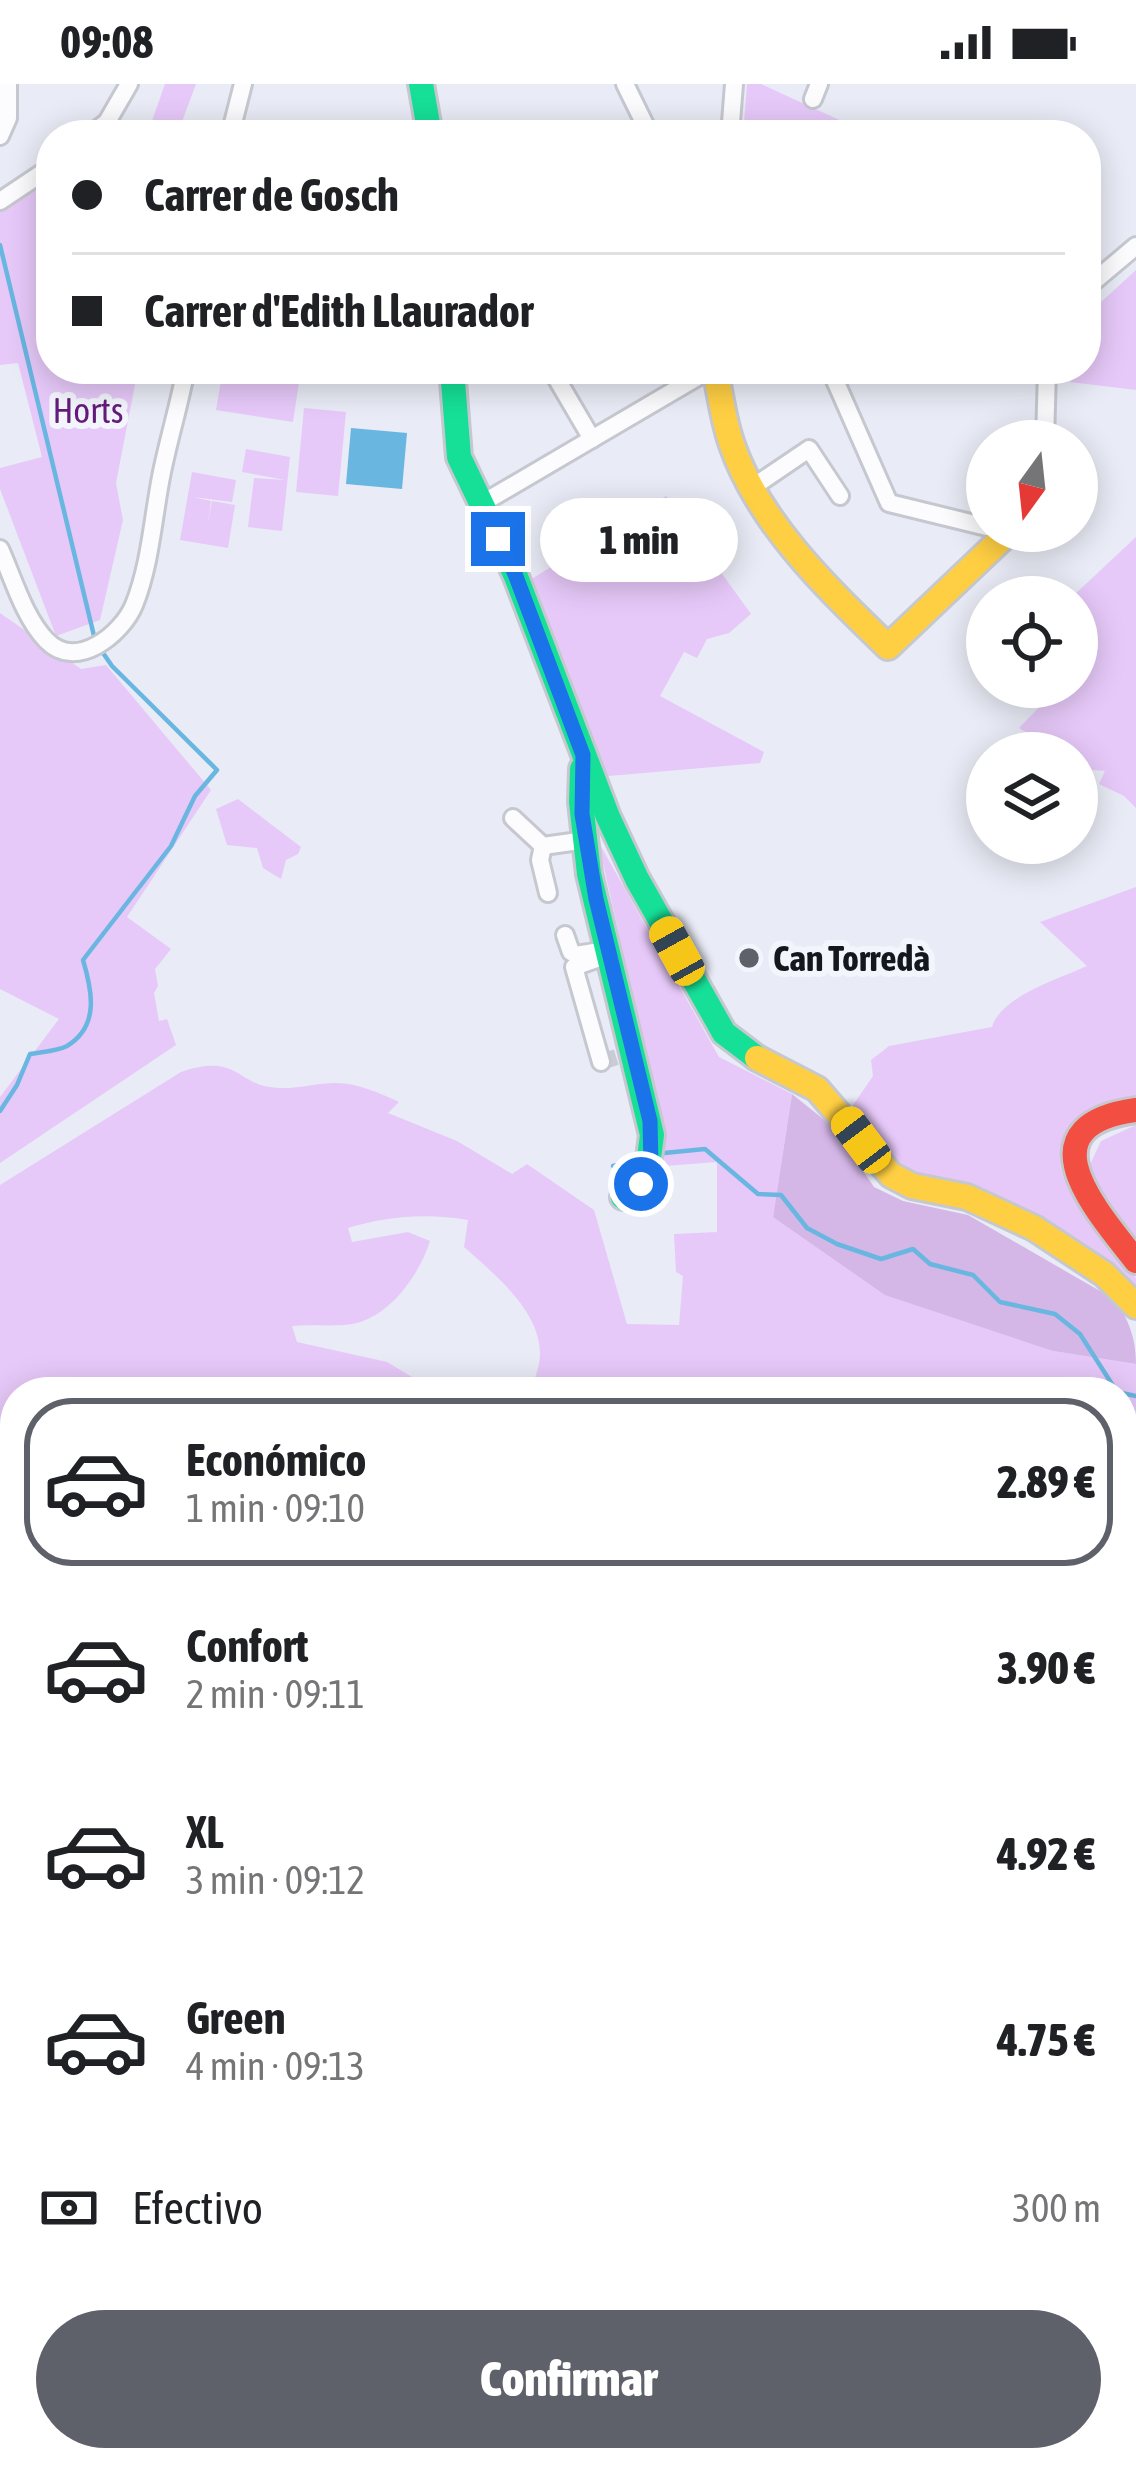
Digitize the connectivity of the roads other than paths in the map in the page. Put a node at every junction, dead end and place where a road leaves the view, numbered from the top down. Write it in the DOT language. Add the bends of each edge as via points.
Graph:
graph roads {
  1 [pos="8,84"];
  2 [pos="129,84"];
  3 [pos="243,84"];
  4 [pos="421,84"];
  5 [pos="625,84"];
  6 [pos="734,84"];
  7 [pos="108,120"];
  8 [pos="234,120"];
  9 [pos="427,120"];
  10 [pos="643,120"];
  11 [pos="731,120"];
  12 [pos="0,136"];
  13 [pos="36,177"];
  14 [pos="0,201"];
  15 [pos="1136,245"];
  16 [pos="1101,275"];
  17 [pos="182,384"];
  18 [pos="453,384"];
  19 [pos="560,384"];
  20 [pos="687,384"];
  21 [pos="717,384"];
  22 [pos="837,384"];
  23 [pos="1048,384"];
  24 [pos="1047,420"];
  25 [pos="592,439"];
  26 [pos="753,487"];
  27 [pos="840,496"];
  28 [pos="481,503"];
  29 [pos="966,522"];
  30 [pos="0,550"];
  31 [pos="980,552"];
  32 [pos="583,755"];
  33 [pos="513,818"];
  34 [pos="586,840"];
  35 [pos="543,846"];
  36 [pos="548,892"];
  37 [pos="566,935"];
  38 [pos="608,952"];
  39 [pos="601,1062"];
  40 [pos="1136,1110"];
  41 [pos="623,1197"];
  42 [pos="1136,1262"];
  43 [pos="1136,1306"];
  1 -- 12 [label="street"];
  2 -- 7 [label="street"];
  3 -- 8 [label="street"];
  4 -- 9 [label="street"];
  5 -- 10 [label="street"];
  6 -- 11 [label="street"];
  13 -- 14 [label="street"];
  15 -- 16 [label="street"];
  17 -- 30 [label="street" via="138,592 105,640 58,650 44,639"];
  18 -- 28 [label="street" via="459,457"];
  19 -- 25 [label="street"];
  20 -- 25 [label="street"];
  21 -- 26 [label="street"];
  22 -- 29 [label="street" via="889,503"];
  23 -- 24 [label="street"];
  25 -- 28 [label="street"];
  26 -- 27 [label="street" via="809,449"];
  26 -- 31 [label="street" via="828,586 888,647"];
  28 -- 32 [label="street"];
  32 -- 34 [label="street"];
  32 -- 43 [label="street" via="637,879 730,1042 818,1090 896,1178 1002,1212 1105,1273"];
  33 -- 35 [label="street"];
  34 -- 35 [label="street"];
  34 -- 38 [label="street"];
  35 -- 36 [label="street"];
  37 -- 38 [label="street" via="576,955"];
  38 -- 39 [label="street" via="574,967"];
  38 -- 41 [label="street" via="650,1121 651,1166"];
  40 -- 42 [label="street" via="1090,1126 1071,1162"];
}
